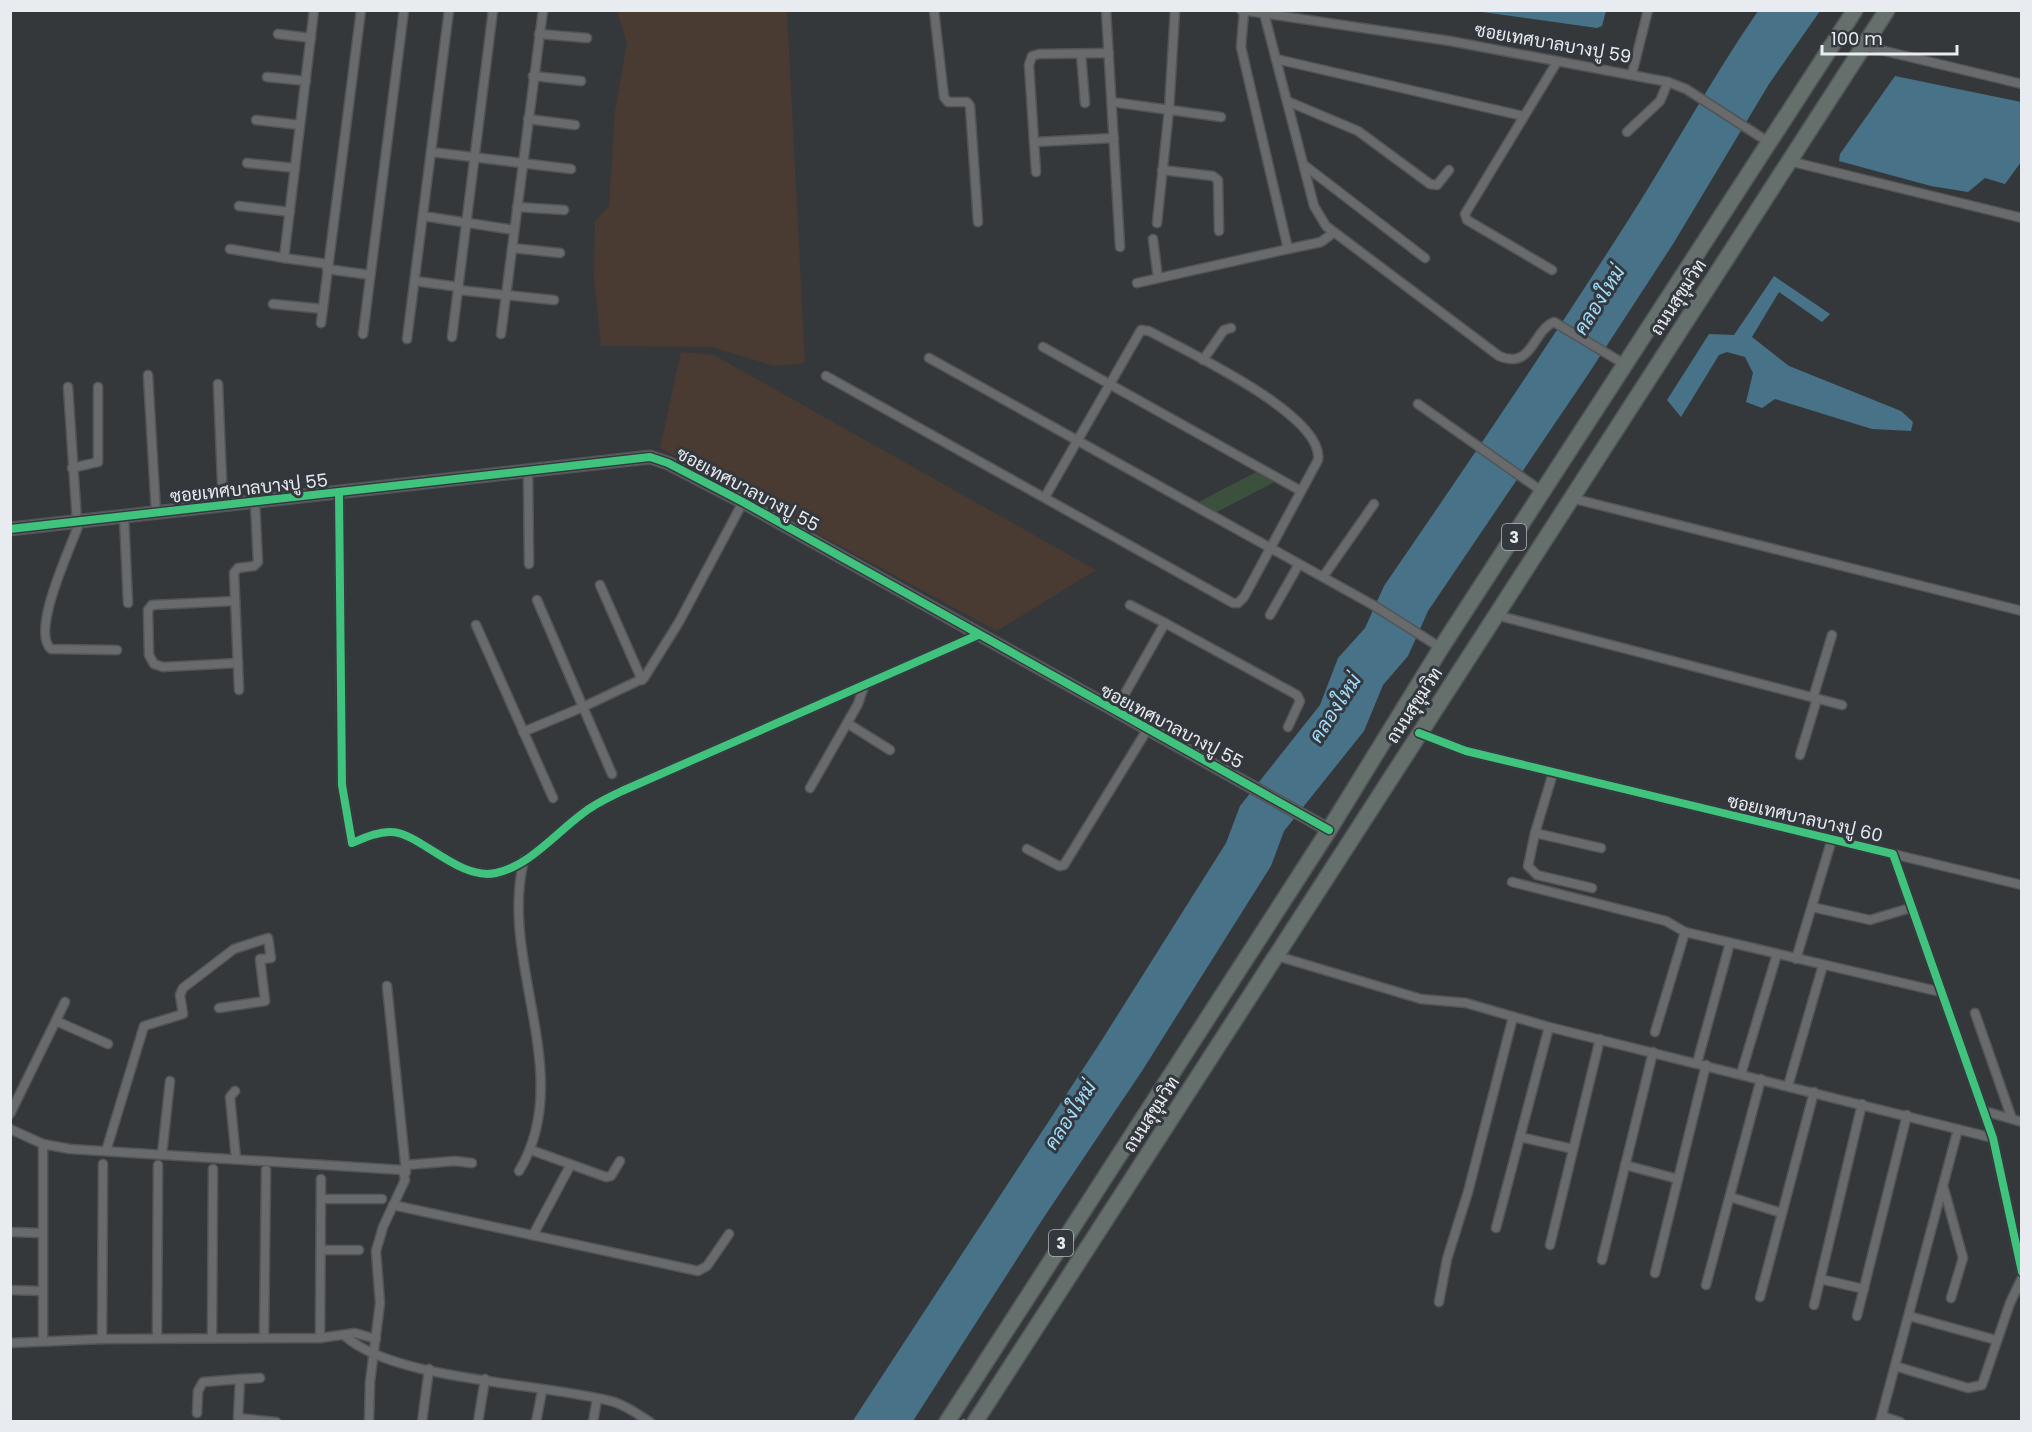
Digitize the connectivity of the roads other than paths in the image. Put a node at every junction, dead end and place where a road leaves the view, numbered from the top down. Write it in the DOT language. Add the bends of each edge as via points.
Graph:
graph roads {
  1 [pos="314,10"];
  2 [pos="361,10"];
  3 [pos="404,10"];
  4 [pos="449,10"];
  5 [pos="493,10"];
  6 [pos="543,10"];
  7 [pos="934,10"];
  8 [pos="1106,10"];
  9 [pos="1175,10"];
  10 [pos="1648,10"];
  11 [pos="1855,10"];
  12 [pos="1887,10"];
  13 [pos="1243,11"];
  14 [pos="1264,13"];
  15 [pos="278,34"];
  16 [pos="539,34"];
  17 [pos="311,38"];
  18 [pos="587,38"];
  19 [pos="1864,45"];
  20 [pos="1109,53"];
  21 [pos="1081,54"];
  22 [pos="1276,59"];
  23 [pos="1557,62"];
  24 [pos="1632,74"];
  25 [pos="533,76"];
  26 [pos="267,77"];
  27 [pos="306,81"];
  28 [pos="581,81"];
  29 [pos="1668,82"];
  30 [pos="2022,84"];
  31 [pos="1287,101"];
  32 [pos="1112,102"];
  33 [pos="1085,103"];
  34 [pos="1169,110"];
  35 [pos="1523,116"];
  36 [pos="1221,117"];
  37 [pos="256,120"];
  38 [pos="528,120"];
  39 [pos="300,125"];
  40 [pos="575,125"];
  41 [pos="1627,132"];
  42 [pos="1114,138"];
  43 [pos="1034,142"];
  44 [pos="1771,144"];
  45 [pos="431,152"];
  46 [pos="475,157"];
  47 [pos="1789,161"];
  48 [pos="247,163"];
  49 [pos="522,164"];
  50 [pos="1304,165"];
  51 [pos="295,168"];
  52 [pos="571,169"];
  53 [pos="1162,170"];
  54 [pos="1449,170"];
  55 [pos="1036,172"];
  56 [pos="239,206"];
  57 [pos="517,207"];
  58 [pos="564,210"];
  59 [pos="290,212"];
  60 [pos="423,216"];
  61 [pos="2022,218"];
  62 [pos="978,222"];
  63 [pos="467,223"];
  64 [pos="1157,223"];
  65 [pos="514,230"];
  66 [pos="1219,231"];
  67 [pos="1333,233"];
  68 [pos="1153,239"];
  69 [pos="512,248"];
  70 [pos="1120,248"];
  71 [pos="230,249"];
  72 [pos="1288,249"];
  73 [pos="560,253"];
  74 [pos="285,258"];
  75 [pos="1425,258"];
  76 [pos="328,267"];
  77 [pos="1552,270"];
  78 [pos="370,275"];
  79 [pos="1158,278"];
  80 [pos="415,282"];
  81 [pos="1137,283"];
  82 [pos="458,289"];
  83 [pos="506,294"];
  84 [pos="554,300"];
  85 [pos="273,304"];
  86 [pos="323,309"];
  87 [pos="321,323"];
  88 [pos="1231,328"];
  89 [pos="363,334"];
  90 [pos="501,334"];
  91 [pos="452,337"];
  92 [pos="407,339"];
  93 [pos="1043,348"];
  94 [pos="928,358"];
  95 [pos="1203,360"];
  96 [pos="1626,365"];
  97 [pos="148,375"];
  98 [pos="826,376"];
  99 [pos="218,384"];
  100 [pos="1109,384"];
  101 [pos="68,387"];
  102 [pos="98,387"];
  103 [pos="1418,404"];
  104 [pos="1078,441"];
  105 [pos="72,468"];
  106 [pos="528,471"];
  107 [pos="1301,491"];
  108 [pos="1544,492"];
  109 [pos="339,493"];
  110 [pos="1045,497"];
  111 [pos="1571,498"];
  112 [pos="743,502"];
  113 [pos="255,503"];
  114 [pos="1374,504"];
  115 [pos="223,506"];
  116 [pos="156,513"];
  117 [pos="124,517"];
  118 [pos="79,521"];
  119 [pos="10,530"];
  120 [pos="1271,549"];
  121 [pos="529,564"];
  122 [pos="1299,564"];
  123 [pos="1323,577"];
  124 [pos="600,585"];
  125 [pos="537,600"];
  126 [pos="235,601"];
  127 [pos="128,603"];
  128 [pos="1130,605"];
  129 [pos="2022,611"];
  130 [pos="1270,615"];
  131 [pos="1496,615"];
  132 [pos="1165,623"];
  133 [pos="476,624"];
  134 [pos="978,635"];
  135 [pos="1832,635"];
  136 [pos="1441,648"];
  137 [pos="117,650"];
  138 [pos="238,663"];
  139 [pos="642,680"];
  140 [pos="864,686"];
  141 [pos="239,690"];
  142 [pos="1815,698"];
  143 [pos="1842,705"];
  144 [pos="583,707"];
  145 [pos="1115,711"];
  146 [pos="847,723"];
  147 [pos="1288,727"];
  148 [pos="1147,730"];
  149 [pos="523,732"];
  150 [pos="1419,733"];
  151 [pos="890,750"];
  152 [pos="1800,755"];
  153 [pos="1553,773"];
  154 [pos="612,774"];
  155 [pos="810,788"];
  156 [pos="553,798"];
  157 [pos="1329,830"];
  158 [pos="1535,833"];
  159 [pos="1832,839"];
  160 [pos="1601,848"];
  161 [pos="1027,849"];
  162 [pos="1893,854"];
  163 [pos="524,861"];
  164 [pos="1512,882"];
  165 [pos="2022,885"];
  166 [pos="1592,888"];
  167 [pos="1812,907"];
  168 [pos="1910,908"];
  169 [pos="1685,932"];
  170 [pos="1730,943"];
  171 [pos="1777,954"];
  172 [pos="1277,956"];
  173 [pos="1796,959"];
  174 [pos="1823,965"];
  175 [pos="387,986"];
  176 [pos="1941,992"];
  177 [pos="65,1002"];
  178 [pos="219,1008"];
  179 [pos="1975,1013"];
  180 [pos="1513,1017"];
  181 [pos="56,1021"];
  182 [pos="1549,1027"];
  183 [pos="1655,1032"];
  184 [pos="1600,1039"];
  185 [pos="108,1044"];
  186 [pos="1653,1052"];
  187 [pos="1701,1064"];
  188 [pos="1176,1065"];
  189 [pos="1741,1074"];
  190 [pos="1197,1078"];
  191 [pos="1761,1079"];
  192 [pos="170,1081"];
  193 [pos="1788,1086"];
  194 [pos="235,1091"];
  195 [pos="1814,1092"];
  196 [pos="1862,1104"];
  197 [pos="1984,1112"];
  198 [pos="10,1114"];
  199 [pos="1907,1115"];
  200 [pos="2012,1119"];
  201 [pos="2022,1122"];
  202 [pos="10,1129"];
  203 [pos="1958,1129"];
  204 [pos="1521,1137"];
  205 [pos="1993,1138"];
  206 [pos="43,1144"];
  207 [pos="1573,1149"];
  208 [pos="531,1150"];
  209 [pos="106,1151"];
  210 [pos="162,1154"];
  211 [pos="236,1159"];
  212 [pos="620,1161"];
  213 [pos="103,1164"];
  214 [pos="472,1164"];
  215 [pos="158,1165"];
  216 [pos="1625,1165"];
  217 [pos="570,1166"];
  218 [pos="406,1168"];
  219 [pos="213,1169"];
  220 [pos="266,1170"];
  221 [pos="519,1171"];
  222 [pos="321,1179"];
  223 [pos="1678,1179"];
  224 [pos="1944,1189"];
  225 [pos="1730,1197"];
  226 [pos="321,1199"];
  227 [pos="382,1199"];
  228 [pos="397,1206"];
  229 [pos="1782,1213"];
  230 [pos="1496,1228"];
  231 [pos="10,1232"];
  232 [pos="42,1233"];
  233 [pos="729,1234"];
  234 [pos="532,1235"];
  235 [pos="1550,1245"];
  236 [pos="321,1250"];
  237 [pos="359,1250"];
  238 [pos="1602,1260"];
  239 [pos="2022,1272"];
  240 [pos="1655,1274"];
  241 [pos="2022,1278"];
  242 [pos="1820,1279"];
  243 [pos="1706,1285"];
  244 [pos="1864,1289"];
  245 [pos="10,1290"];
  246 [pos="41,1291"];
  247 [pos="1760,1297"];
  248 [pos="1952,1298"];
  249 [pos="1439,1302"];
  250 [pos="1814,1305"];
  251 [pos="1857,1316"];
  252 [pos="1909,1316"];
  253 [pos="345,1336"];
  254 [pos="264,1337"];
  255 [pos="157,1338"];
  256 [pos="212,1338"];
  257 [pos="320,1338"];
  258 [pos="102,1339"];
  259 [pos="376,1339"];
  260 [pos="1996,1340"];
  261 [pos="43,1341"];
  262 [pos="10,1342"];
  263 [pos="376,1353"];
  264 [pos="1895,1366"];
  265 [pos="429,1370"];
  266 [pos="260,1378"];
  267 [pos="240,1379"];
  268 [pos="485,1379"];
  269 [pos="542,1391"];
  270 [pos="597,1400"];
  271 [pos="197,1413"];
  272 [pos="1881,1419"];
  273 [pos="276,1422"];
  274 [pos="369,1422"];
  275 [pos="422,1422"];
  276 [pos="478,1422"];
  277 [pos="536,1422"];
  278 [pos="593,1422"];
  279 [pos="651,1422"];
  280 [pos="947,1422"];
  281 [pos="975,1422"];
  282 [pos="1900,1422"];
  1 -- 17 [label="street"];
  2 -- 76 [label="street"];
  3 -- 78 [label="street"];
  4 -- 45 [label="street"];
  5 -- 46 [label="street"];
  6 -- 16 [label="street"];
  7 -- 62 [label="street" via="944,97 948,102 967,102 970,106"];
  8 -- 20 [label="street"];
  9 -- 34 [label="street"];
  10 -- 24 [label="street"];
  11 -- 44 [label="highway, ถนนสุขุมวิท / 3"];
  12 -- 19 [label="highway, ถนนสุขุมวิท / 3"];
  13 -- 14 [label="street, ซอยเทศบาลบางปู 59"];
  13 -- 72 [label="street" via="1241,47"];
  14 -- 22 [label="street"];
  14 -- 23 [label="street, ซอยเทศบาลบางปู 59" via="1450,41"];
  15 -- 17 [label="street"];
  16 -- 18 [label="street"];
  16 -- 25 [label="street"];
  17 -- 27 [label="street"];
  19 -- 30 [label="street"];
  19 -- 47 [label="highway, ถนนสุขุมวิท / 3"];
  20 -- 21 [label="street"];
  20 -- 32 [label="street"];
  21 -- 33 [label="street"];
  21 -- 43 [label="street" via="1039,54 1030,60"];
  22 -- 31 [label="street"];
  22 -- 35 [label="street"];
  23 -- 24 [label="street, ซอยเทศบาลบางปู 59"];
  23 -- 35 [label="street"];
  24 -- 29 [label="street, ซอยเทศบาลบางปู 59"];
  25 -- 28 [label="street"];
  25 -- 38 [label="street"];
  26 -- 27 [label="street"];
  27 -- 39 [label="street"];
  29 -- 41 [label="street" via="1660,101"];
  29 -- 44 [label="street, ซอยเทศบาลบางปู 59" via="1686,89"];
  31 -- 50 [label="street"];
  31 -- 54 [label="street" via="1358,131 1433,186"];
  32 -- 34 [label="street"];
  32 -- 42 [label="street"];
  34 -- 36 [label="street"];
  34 -- 53 [label="street"];
  35 -- 77 [label="street" via="1465,217"];
  37 -- 39 [label="street"];
  38 -- 40 [label="street"];
  38 -- 49 [label="street"];
  39 -- 51 [label="street"];
  42 -- 43 [label="street"];
  42 -- 70 [label="street"];
  43 -- 55 [label="street"];
  44 -- 96 [label="highway, ถนนสุขุมวิท / 3"];
  45 -- 46 [label="street"];
  45 -- 60 [label="street"];
  46 -- 49 [label="street"];
  46 -- 63 [label="street"];
  47 -- 61 [label="street"];
  47 -- 111 [label="highway, ถนนสุขุมวิท / 3"];
  48 -- 51 [label="street"];
  49 -- 52 [label="street"];
  49 -- 57 [label="street"];
  50 -- 67 [label="street" via="1317,214"];
  50 -- 75 [label="street"];
  51 -- 59 [label="street"];
  53 -- 64 [label="street"];
  53 -- 66 [label="street" via="1213,176 1218,180"];
  56 -- 59 [label="street"];
  57 -- 58 [label="street"];
  57 -- 65 [label="street"];
  59 -- 74 [label="street"];
  60 -- 63 [label="street"];
  60 -- 80 [label="street"];
  63 -- 65 [label="street"];
  63 -- 82 [label="street"];
  65 -- 69 [label="street"];
  67 -- 72 [label="street" via="1321,242"];
  67 -- 96 [label="street" via="1499,356 1519,358 1548,325 1558,322"];
  68 -- 79 [label="street"];
  69 -- 73 [label="street"];
  69 -- 83 [label="street"];
  71 -- 74 [label="street"];
  72 -- 79 [label="street"];
  74 -- 76 [label="street"];
  76 -- 78 [label="street"];
  76 -- 86 [label="street"];
  78 -- 89 [label="street"];
  79 -- 81 [label="street"];
  80 -- 82 [label="street"];
  80 -- 92 [label="street"];
  82 -- 83 [label="street"];
  82 -- 91 [label="street"];
  83 -- 84 [label="street"];
  83 -- 90 [label="street"];
  85 -- 86 [label="street"];
  86 -- 87 [label="street"];
  88 -- 95 [label="street" via="1224,330"];
  93 -- 100 [label="street"];
  94 -- 104 [label="street"];
  95 -- 100 [label="street" via="1141,330"];
  95 -- 107 [label="street" via="1272,399 1315,442 1318,460"];
  96 -- 108 [label="highway, ถนนสุขุมวิท / 3"];
  97 -- 116 [label="street"];
  98 -- 110 [label="street"];
  99 -- 115 [label="street"];
  100 -- 104 [label="street"];
  100 -- 107 [label="street"];
  101 -- 105 [label="street"];
  102 -- 105 [label="street" via="98,462"];
  103 -- 108 [label="street"];
  104 -- 110 [label="street"];
  104 -- 120 [label="street"];
  105 -- 118 [label="street"];
  106 -- 109 [label="street, ซอยเทศบาลบางปู 55"];
  106 -- 112 [label="street, ซอยเทศบาลบางปู 55" via="650,457"];
  106 -- 121 [label="street"];
  107 -- 120 [label="street"];
  108 -- 136 [label="highway, ถนนสุขุมวิท / 3"];
  109 -- 113 [label="street, ซอยเทศบาลบางปู 55"];
  109 -- 163 [label="street" via="342,786 352,843 398,832 441,857 485,874 507,870"];
  110 -- 120 [label="street" via="1233,603 1244,597"];
  111 -- 129 [label="street"];
  111 -- 131 [label="highway, ถนนสุขุมวิท / 3"];
  112 -- 134 [label="street, ซอยเทศบาลบางปู 55"];
  112 -- 139 [label="street" via="679,622"];
  113 -- 115 [label="street, ซอยเทศบาลบางปู 55"];
  113 -- 126 [label="street" via="258,562 234,573"];
  114 -- 123 [label="street"];
  115 -- 116 [label="street, ซอยเทศบาลบางปู 55"];
  116 -- 117 [label="street, ซอยเทศบาลบางปู 55"];
  117 -- 118 [label="street, ซอยเทศบาลบางปู 55"];
  117 -- 127 [label="street"];
  118 -- 119 [label="street, ซอยเทศบาลบางปู 55"];
  118 -- 137 [label="street" via="44,617 46,644 51,649"];
  120 -- 122 [label="street"];
  122 -- 123 [label="street"];
  122 -- 130 [label="street"];
  123 -- 136 [label="street"];
  124 -- 139 [label="street"];
  125 -- 144 [label="street"];
  126 -- 138 [label="street"];
  126 -- 138 [label="street" via="152,605 148,610 149,644 151,660 158,666"];
  128 -- 132 [label="street"];
  131 -- 142 [label="street"];
  131 -- 150 [label="highway, ถนนสุขุมวิท / 3"];
  132 -- 145 [label="street"];
  132 -- 147 [label="street" via="1297,695 1300,700"];
  133 -- 149 [label="street"];
  134 -- 140 [label="street"];
  134 -- 145 [label="street, ซอยเทศบาลบางปู 55"];
  135 -- 142 [label="street"];
  136 -- 157 [label="highway, ถนนสุขุมวิท / 3"];
  138 -- 141 [label="street"];
  139 -- 144 [label="street"];
  140 -- 146 [label="street"];
  140 -- 163 [label="street" via="601,801"];
  142 -- 143 [label="street"];
  142 -- 152 [label="street"];
  144 -- 149 [label="street"];
  144 -- 154 [label="street"];
  145 -- 148 [label="street, ซอยเทศบาลบางปู 55"];
  146 -- 151 [label="street"];
  146 -- 155 [label="street"];
  148 -- 157 [label="street, ซอยเทศบาลบางปู 55"];
  148 -- 161 [label="street" via="1064,865"];
  149 -- 156 [label="street"];
  150 -- 153 [label="street, ซอยเทศบาลบางปู 60" via="1466,751"];
  150 -- 172 [label="highway, ถนนสุขุมวิท / 3"];
  153 -- 158 [label="street"];
  153 -- 159 [label="street, ซอยเทศบาลบางปู 60"];
  157 -- 188 [label="highway, ถนนสุขุมวิท / 3"];
  158 -- 160 [label="street"];
  158 -- 166 [label="street" via="1528,862 1532,873"];
  159 -- 162 [label="street, ซอยเทศบาลบางปู 60"];
  159 -- 167 [label="street"];
  162 -- 165 [label="street, ซอยเทศบาลบางปู 60"];
  162 -- 168 [label="street, ซอยเทศบาลบางปู 60"];
  163 -- 208 [label="street" via="518,889 519,920 541,1094"];
  164 -- 169 [label="street" via="1666,921"];
  167 -- 168 [label="street" via="1870,920"];
  167 -- 173 [label="street"];
  168 -- 176 [label="street, ซอยเทศบาลบางปู 60"];
  169 -- 170 [label="street"];
  169 -- 183 [label="street"];
  170 -- 171 [label="street"];
  170 -- 187 [label="street"];
  171 -- 173 [label="street"];
  171 -- 189 [label="street"];
  172 -- 180 [label="street" via="1410,996 1449,1000"];
  172 -- 190 [label="highway, ถนนสุขุมวิท / 3"];
  173 -- 174 [label="street"];
  174 -- 176 [label="street"];
  174 -- 193 [label="street"];
  175 -- 218 [label="street"];
  176 -- 197 [label="street, ซอยเทศบาลบางปู 60"];
  177 -- 181 [label="street"];
  178 -- 209 [label="street" via="265,1000 260,959 271,958 268,938 234,949 183,988 183,1014 144,1026"];
  179 -- 200 [label="street"];
  180 -- 182 [label="street"];
  180 -- 249 [label="street" via="1444,1268"];
  181 -- 185 [label="street"];
  181 -- 198 [label="street"];
  182 -- 184 [label="street"];
  182 -- 204 [label="street"];
  184 -- 186 [label="street"];
  184 -- 207 [label="street"];
  186 -- 187 [label="street"];
  186 -- 216 [label="street"];
  187 -- 189 [label="street"];
  187 -- 223 [label="street"];
  188 -- 190 [label="highway"];
  188 -- 280 [label="highway, ถนนสุขุมวิท / 3"];
  189 -- 191 [label="street"];
  190 -- 281 [label="highway, ถนนสุขุมวิท / 3"];
  191 -- 193 [label="street"];
  191 -- 225 [label="street"];
  192 -- 210 [label="street"];
  193 -- 195 [label="street"];
  194 -- 211 [label="street" via="230,1097"];
  195 -- 196 [label="street"];
  195 -- 229 [label="street"];
  196 -- 199 [label="street"];
  196 -- 242 [label="street"];
  197 -- 200 [label="street"];
  197 -- 205 [label="street, ซอยเทศบาลบางปู 60"];
  199 -- 203 [label="street"];
  199 -- 244 [label="street"];
  200 -- 201 [label="street"];
  202 -- 206 [label="street"];
  203 -- 205 [label="street"];
  203 -- 224 [label="street"];
  204 -- 207 [label="street"];
  204 -- 230 [label="street"];
  205 -- 239 [label="street, ซอยเทศบาลบางปู 60"];
  206 -- 209 [label="street"];
  206 -- 232 [label="street"];
  207 -- 235 [label="street"];
  208 -- 217 [label="street"];
  208 -- 221 [label="street"];
  209 -- 210 [label="street"];
  210 -- 211 [label="street"];
  211 -- 218 [label="street"];
  212 -- 217 [label="street" via="608,1177"];
  213 -- 258 [label="street"];
  214 -- 218 [label="street" via="455,1161"];
  215 -- 255 [label="street"];
  216 -- 223 [label="street"];
  216 -- 238 [label="street"];
  217 -- 234 [label="street"];
  218 -- 228 [label="street"];
  219 -- 256 [label="street"];
  220 -- 254 [label="street"];
  222 -- 226 [label="street"];
  223 -- 240 [label="street"];
  224 -- 248 [label="street" via="1962,1258"];
  224 -- 252 [label="street"];
  225 -- 229 [label="street"];
  225 -- 243 [label="street"];
  226 -- 227 [label="street"];
  226 -- 236 [label="street"];
  228 -- 234 [label="street"];
  228 -- 259 [label="street" via="376,1251 380,1303"];
  229 -- 247 [label="street"];
  231 -- 232 [label="street"];
  232 -- 246 [label="street"];
  233 -- 234 [label="street" via="707,1266 698,1270"];
  236 -- 237 [label="street"];
  236 -- 257 [label="street"];
  241 -- 260 [label="street"];
  242 -- 244 [label="street"];
  242 -- 250 [label="street"];
  244 -- 251 [label="street"];
  245 -- 246 [label="street"];
  246 -- 261 [label="street"];
  252 -- 260 [label="street"];
  252 -- 264 [label="street"];
  253 -- 257 [label="street"];
  253 -- 259 [label="street" via="355,1333"];
  253 -- 263 [label="street" via="355,1346"];
  254 -- 256 [label="street"];
  254 -- 257 [label="street"];
  255 -- 256 [label="street"];
  255 -- 258 [label="street"];
  258 -- 261 [label="street"];
  259 -- 263 [label="street"];
  260 -- 264 [label="street" via="1986,1380 1973,1389"];
  261 -- 262 [label="street"];
  263 -- 265 [label="street"];
  263 -- 274 [label="street"];
  264 -- 272 [label="street"];
  265 -- 268 [label="street"];
  265 -- 275 [label="street"];
  266 -- 267 [label="street"];
  267 -- 271 [label="street" via="203,1382 198,1391"];
  267 -- 273 [label="street" via="238,1418"];
  268 -- 269 [label="street"];
  268 -- 276 [label="street"];
  269 -- 270 [label="street"];
  269 -- 277 [label="street"];
  270 -- 278 [label="street"];
  270 -- 279 [label="street" via="622,1406"];
  272 -- 282 [label="street"];
}
